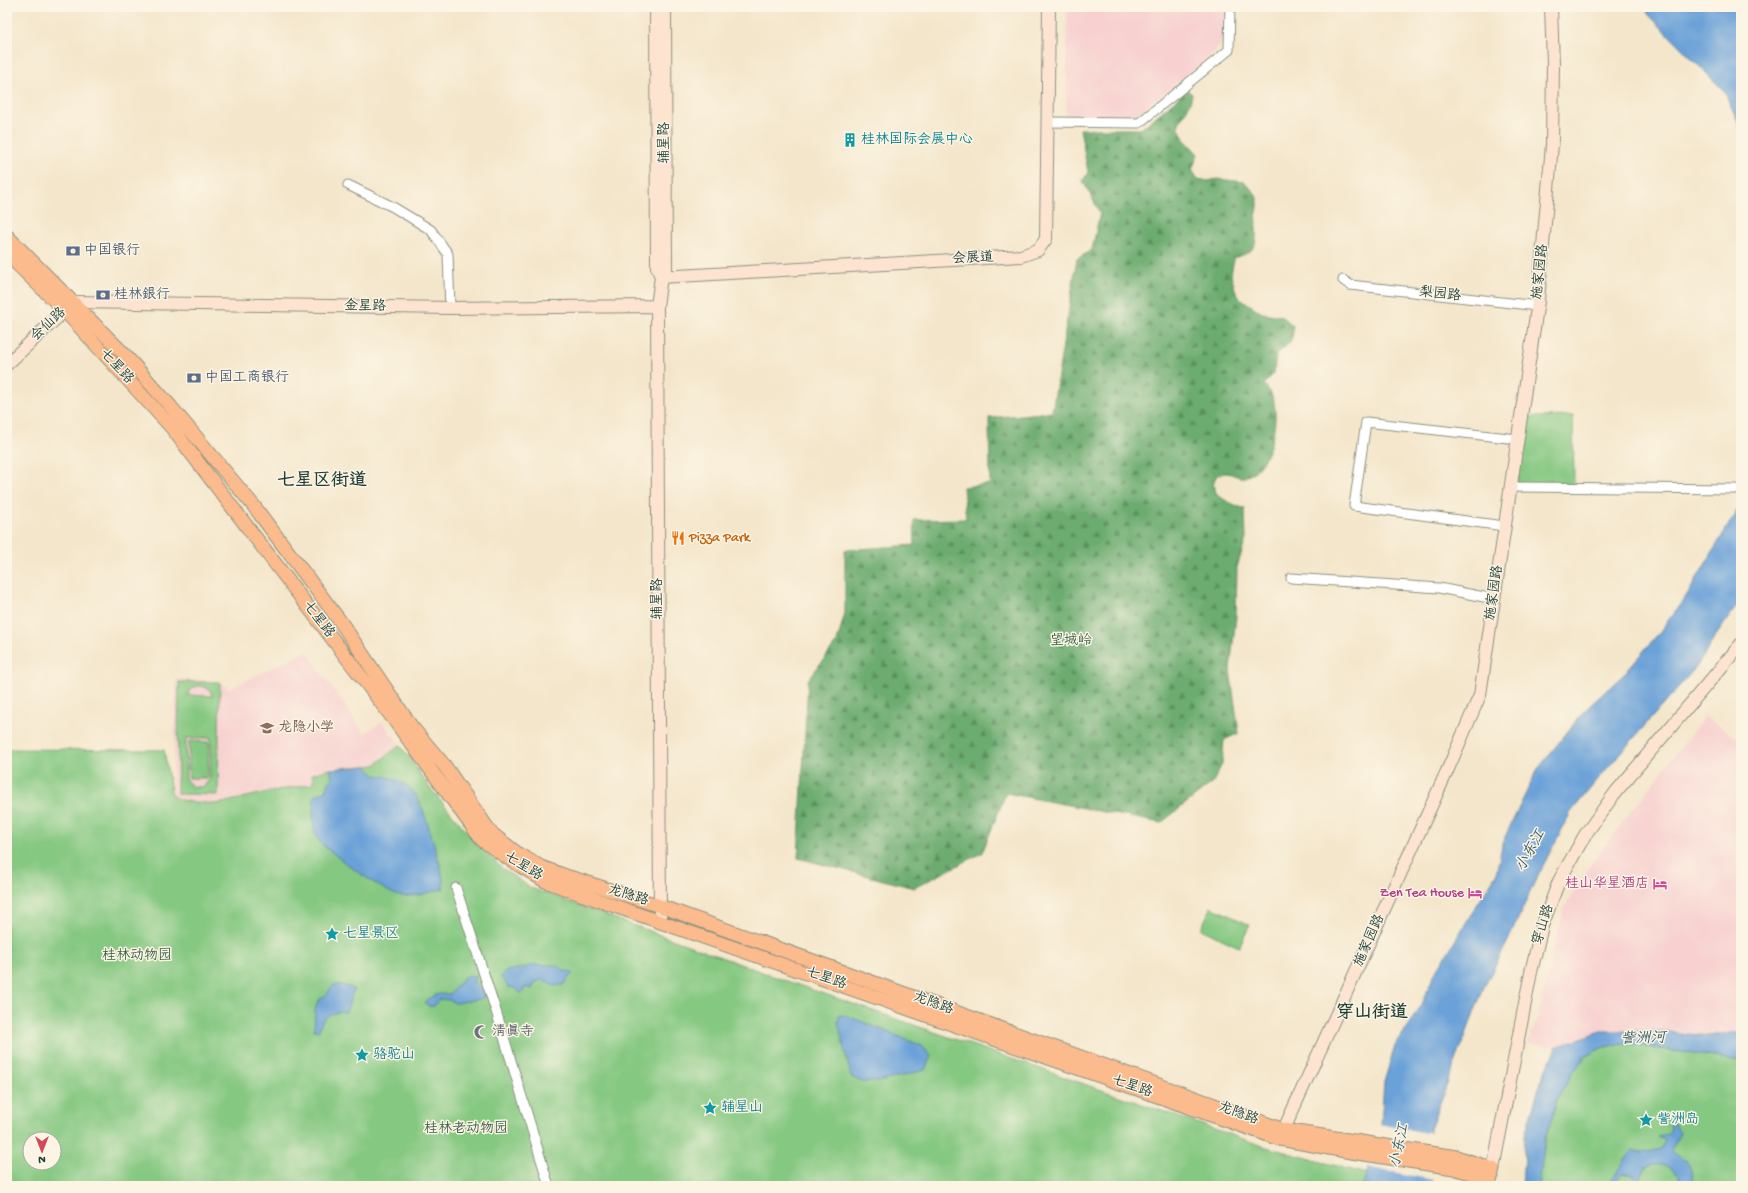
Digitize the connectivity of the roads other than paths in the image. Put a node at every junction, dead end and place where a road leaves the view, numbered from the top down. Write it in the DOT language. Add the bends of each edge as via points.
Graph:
graph roads {
  1 [pos="656,7"];
  2 [pos="665,7"];
  3 [pos="1049,7"];
  4 [pos="1230,7"];
  5 [pos="1551,7"];
  6 [pos="1048,122"];
  7 [pos="348,185"];
  8 [pos="7,236"];
  9 [pos="7,254"];
  10 [pos="661,277"];
  11 [pos="1343,280"];
  12 [pos="657,306"];
  13 [pos="1538,306"];
  14 [pos="69,307"];
  15 [pos="450,308"];
  16 [pos="7,364"];
  17 [pos="1517,439"];
  18 [pos="1510,487"];
  19 [pos="1735,489"];
  20 [pos="1504,526"];
  21 [pos="1291,578"];
  22 [pos="1494,599"];
  23 [pos="1741,644"];
  24 [pos="518,854"];
  25 [pos="456,888"];
  26 [pos="660,906"];
  27 [pos="660,921"];
  28 [pos="1282,1135"];
  29 [pos="1352,1147"];
  30 [pos="1485,1177"];
  31 [pos="549,1186"];
  1 -- 10 [label="street, 辅星路" via="657,267"];
  2 -- 10 [label="street, 辅星路" via="666,269"];
  3 -- 6 [label="street, 会展道"];
  4 -- 6 [label="street" via="1229,50 1139,123"];
  5 -- 13 [label="street, 施家园路" via="1552,146"];
  6 -- 10 [label="street, 会展道" via="1046,239 1038,250 1021,256"];
  7 -- 15 [label="street" via="432,230 448,254"];
  8 -- 14 [label="main road, 七星路"];
  9 -- 14 [label="main road, 七星路"];
  10 -- 12 [label="street, 辅星路"];
  11 -- 13 [label="street, 梨园路" via="1350,285"];
  12 -- 15 [label="street, 金星路"];
  12 -- 26 [label="street, 辅星路"];
  13 -- 17 [label="street, 施家园路"];
  14 -- 15 [label="street, 金星路"];
  14 -- 16 [label="street, 会仙路"];
  14 -- 24 [label="main road, 七星路" via="124,354 253,505 340,621 411,726 444,765 491,832"];
  14 -- 27 [label="main road, 七星路" via="172,428 392,717 482,840 545,881"];
  17 -- 18 [label="street, 施家园路"];
  17 -- 20 [label="street" via="1366,422 1354,506"];
  18 -- 19 [label="street"];
  18 -- 20 [label="street, 施家园路"];
  20 -- 22 [label="street, 施家园路"];
  21 -- 22 [label="street" via="1439,588"];
  22 -- 28 [label="street, 施家园路" via="1480,694"];
  23 -- 30 [label="street, 穿山路" via="1615,793 1585,835 1559,881 1542,926"];
  24 -- 26 [label="main road, 龙隐路" via="541,867"];
  25 -- 31 [label="street"];
  26 -- 27 [label="street, 辅星路"];
  26 -- 28 [label="main road, 龙隐路"];
  27 -- 28 [label="main road, 七星路"];
  28 -- 29 [label="main road, 龙隐路"];
  29 -- 30 [label="main road, 穿山路" via="1455,1162"];
}
